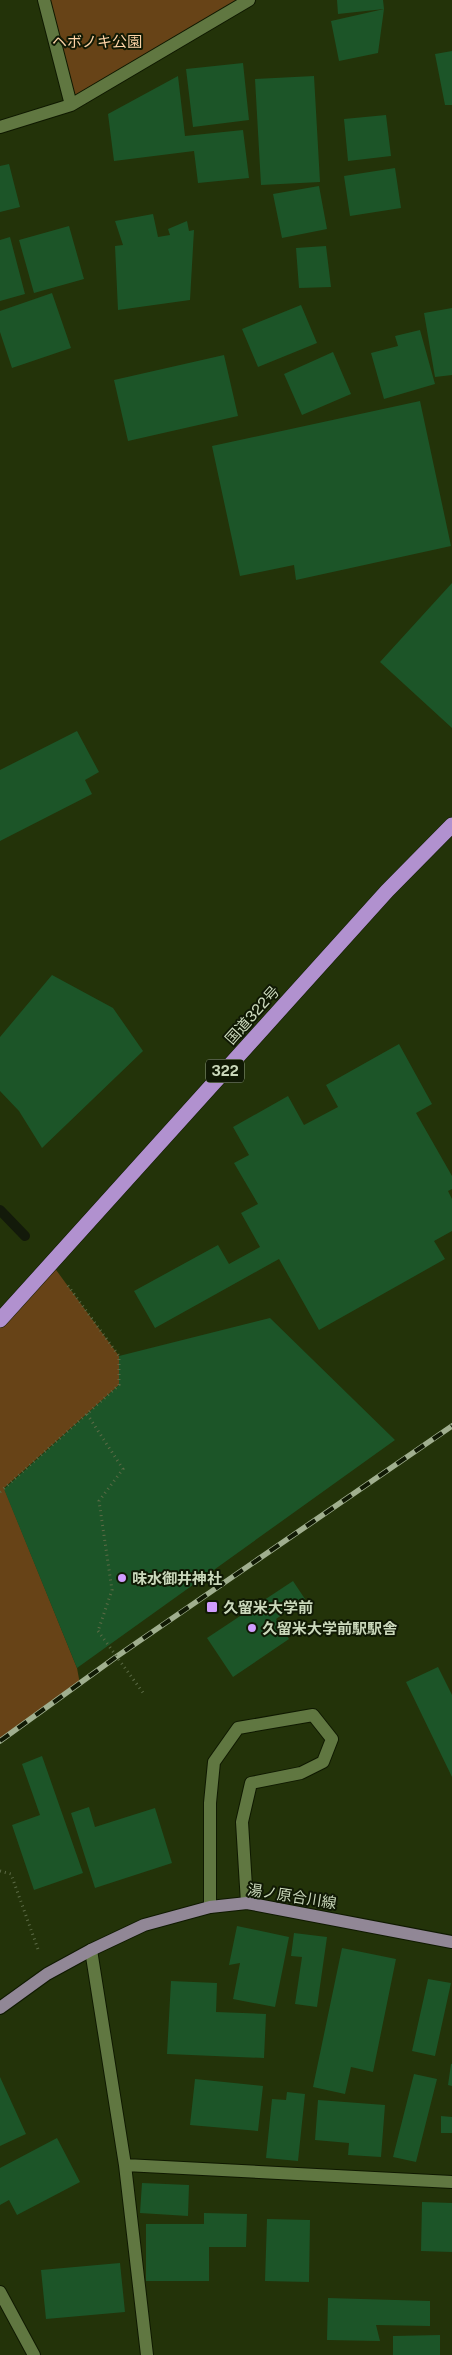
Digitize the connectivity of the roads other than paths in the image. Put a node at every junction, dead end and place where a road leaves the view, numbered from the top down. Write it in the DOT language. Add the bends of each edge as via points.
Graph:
graph roads {
  1 [pos="44,0"];
  2 [pos="249,0"];
  3 [pos="71,105"];
  4 [pos="0,127"];
  5 [pos="452,824"];
  6 [pos="0,1320"];
  7 [pos="246,1903"];
  8 [pos="210,1907"];
  9 [pos="452,1942"];
  10 [pos="90,1950"];
  11 [pos="0,2008"];
  12 [pos="125,2166"];
  13 [pos="452,2182"];
  14 [pos="0,2292"];
  15 [pos="34,2355"];
  16 [pos="147,2355"];
  1 -- 3 [label="street"];
  2 -- 3 [label="street"];
  3 -- 4 [label="street"];
  5 -- 6 [label="highway, 国道322号 / 322"];
  7 -- 8 [label="main road, 湯ノ原合川線"];
  7 -- 8 [label="street" via="242,1822 251,1783 301,1773 323,1762 332,1739 313,1715 238,1728 214,1762 210,1804"];
  7 -- 9 [label="main road, 湯ノ原合川線"];
  8 -- 10 [label="main road, 湯ノ原合川線" via="144,1925"];
  10 -- 11 [label="main road, 湯ノ原合川線" via="47,1974"];
  10 -- 12 [label="street"];
  12 -- 13 [label="street"];
  12 -- 16 [label="street"];
  14 -- 15 [label="street"];
}
